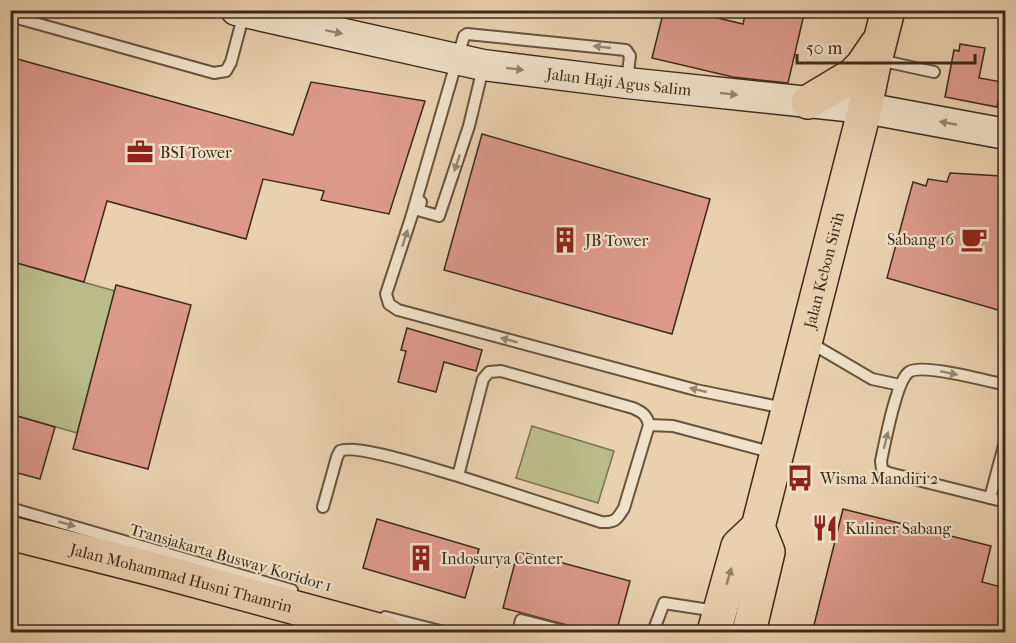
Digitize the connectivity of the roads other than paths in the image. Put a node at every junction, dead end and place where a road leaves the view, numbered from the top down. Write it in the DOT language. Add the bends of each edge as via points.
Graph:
graph roads {
  1 [pos="240,12"];
  2 [pos="10,15"];
  3 [pos="882,35"];
  4 [pos="470,62"];
  5 [pos="934,72"];
  6 [pos="808,102"];
  7 [pos="865,108"];
  8 [pos="442,114"];
  9 [pos="1003,130"];
  10 [pos="806,340"];
  11 [pos="900,385"];
  12 [pos="1005,385"];
  13 [pos="788,409"];
  14 [pos="649,425"];
  15 [pos="1005,438"];
  16 [pos="776,454"];
  17 [pos="458,476"];
  18 [pos="990,498"];
  19 [pos="1005,502"];
  20 [pos="323,507"];
  21 [pos="10,508"];
  22 [pos="758,527"];
  23 [pos="10,533"];
  24 [pos="303,593"];
  25 [pos="717,622"];
  26 [pos="382,624"];
  27 [pos="444,633"];
  28 [pos="518,633"];
  29 [pos="568,633"];
  30 [pos="653,633"];
  31 [pos="749,633"];
  1 -- 2 [label="lane" via="231,62 226,71 214,73"];
  1 -- 4 [label="street, Jalan Haji Agus Salim, one-way"];
  3 -- 5 [label="lane"];
  3 -- 6 [label="main road" via="853,75"];
  3 -- 7 [label="main road, Jalan Kebon Sirih"];
  4 -- 6 [label="street, Jalan Haji Agus Salim, one-way"];
  4 -- 8 [label="lane"];
  4 -- 8 [label="lane, one-way" via="469,126 439,216 418,210 443,127"];
  6 -- 7 [label="street, Jalan Haji Agus Salim"];
  9 -- 7 [label="street, Jalan Haji Agus Salim, one-way"];
  7 -- 10 [label="main road, Jalan Kebon Sirih"];
  13 -- 8 [label="lane, one-way" via="685,387 398,310 389,304 386,294"];
  10 -- 11 [label="lane" via="872,379"];
  10 -- 13 [label="main road, Jalan Kebon Sirih"];
  11 -- 12 [label="lane, one-way" via="908,372 919,369"];
  18 -- 11 [label="lane, one-way" via="882,470"];
  13 -- 16 [label="main road, Jalan Kebon Sirih"];
  14 -- 16 [label="lane" via="674,426"];
  14 -- 17 [label="lane" via="624,508 610,523"];
  14 -- 17 [label="lane" via="647,417 633,408 501,371 489,372 483,379"];
  15 -- 18 [label="lane"];
  16 -- 22 [label="main road, Jalan Kebon Sirih"];
  17 -- 20 [label="lane" via="370,451 345,448 337,457"];
  18 -- 19 [label="lane"];
  21 -- 24 [label="lane, Transjakarta Busway Koridor 1, one-way"];
  25 -- 22 [label="main road, one-way" via="738,546"];
  22 -- 31 [label="main road" via="768,552"];
  23 -- 26 [label="main road, Jalan Mohammad Husni Thamrin"];
  25 -- 30 [label="lane" via="664,603"];
  26 -- 27 [label="lane"];
  28 -- 29 [label="lane" via="521,620"];
}
